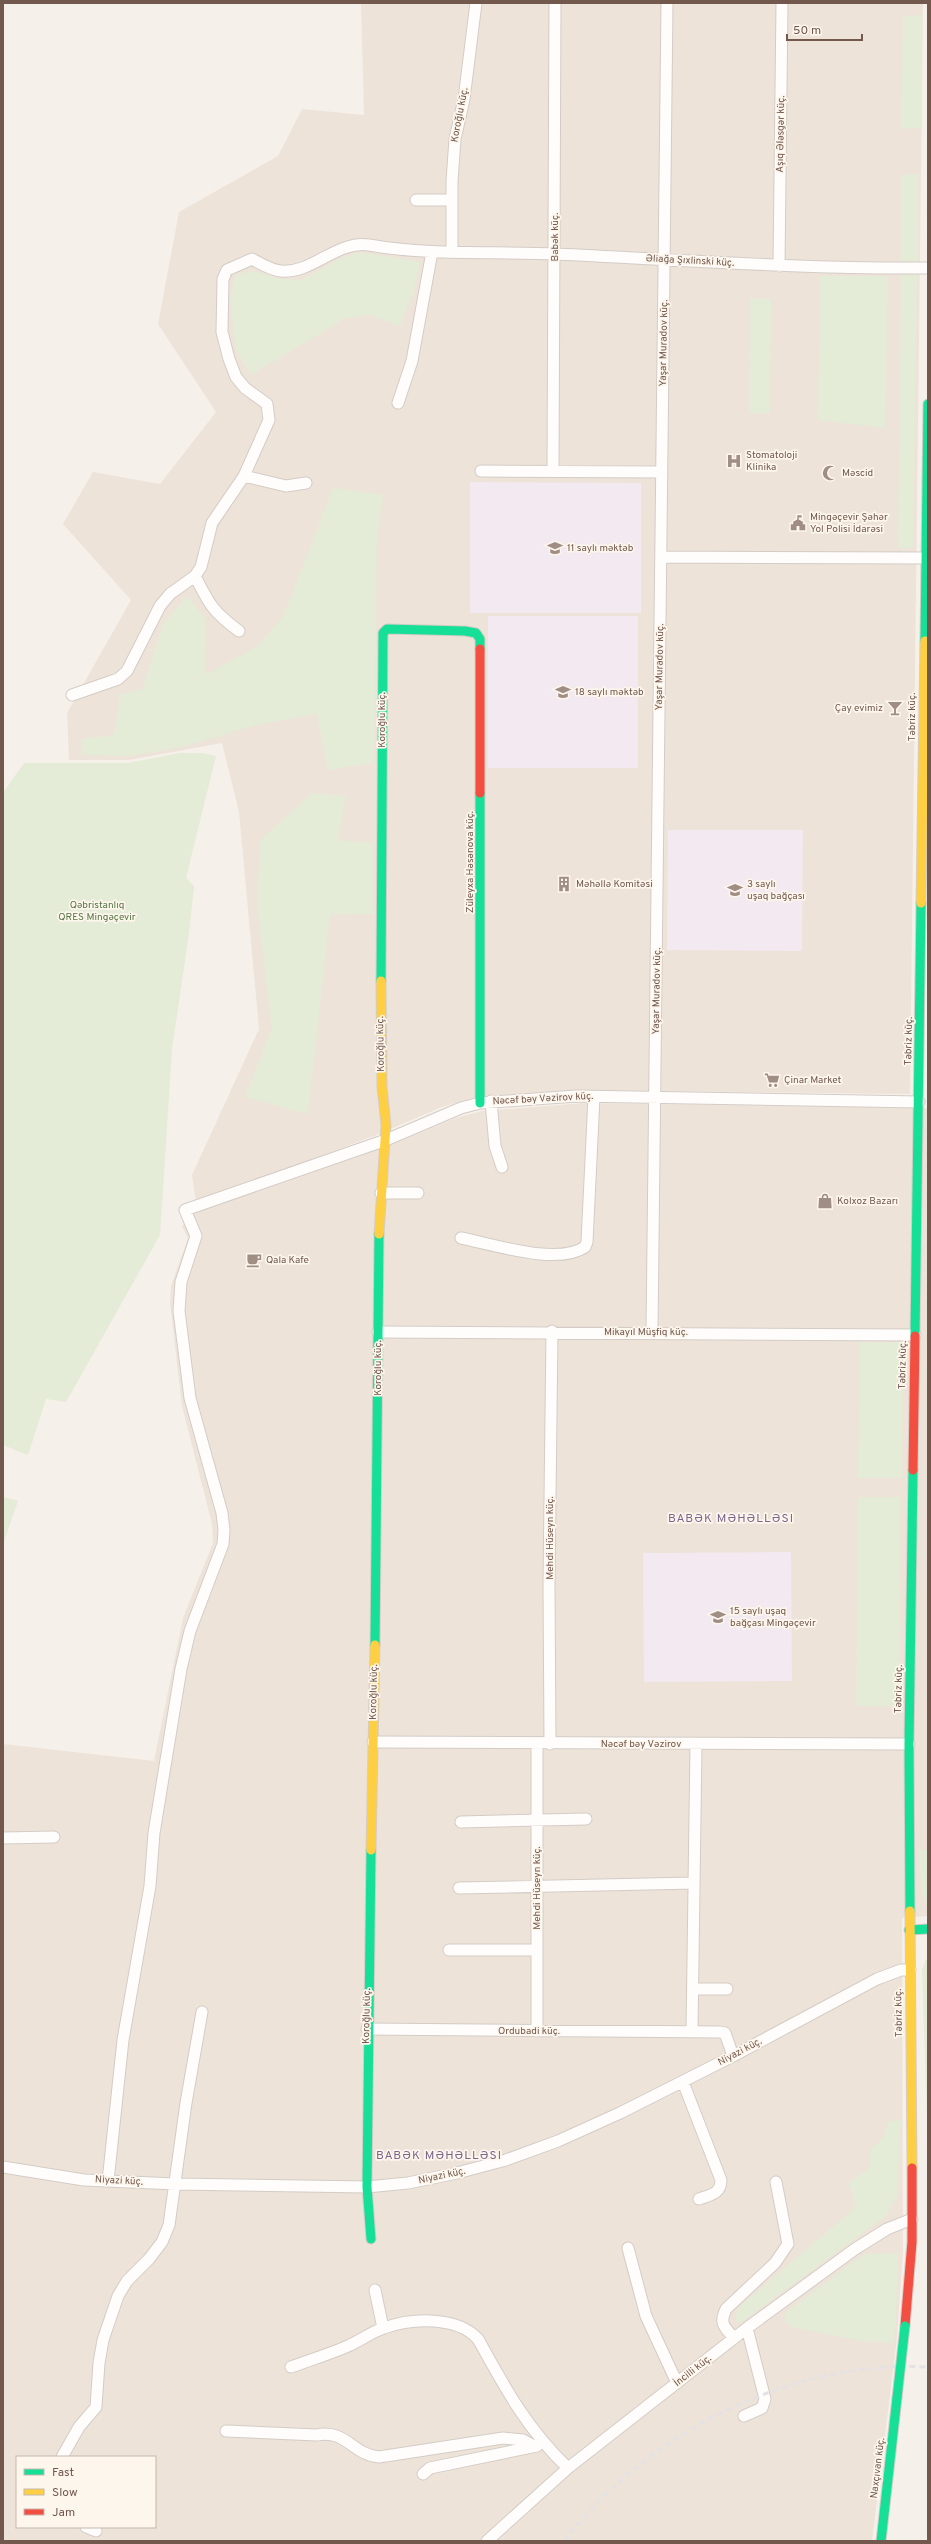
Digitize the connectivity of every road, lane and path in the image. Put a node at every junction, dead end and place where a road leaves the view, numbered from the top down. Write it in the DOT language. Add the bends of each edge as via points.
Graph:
graph roads {
  1 [pos="476,3"];
  2 [pos="555,3"];
  3 [pos="667,3"];
  4 [pos="782,3"];
  5 [pos="416,200"];
  6 [pos="451,200"];
  7 [pos="432,252"];
  8 [pos="452,252"];
  9 [pos="555,254"];
  10 [pos="665,260"];
  11 [pos="779,266"];
  12 [pos="928,268"];
  13 [pos="398,403"];
  14 [pos="928,404"];
  15 [pos="481,471"];
  16 [pos="553,471"];
  17 [pos="662,472"];
  18 [pos="244,476"];
  19 [pos="306,483"];
  20 [pos="661,557"];
  21 [pos="924,558"];
  22 [pos="196,576"];
  23 [pos="239,631"];
  24 [pos="465,631"];
  25 [pos="72,695"];
  26 [pos="594,1096"];
  27 [pos="655,1099"];
  28 [pos="486,1102"];
  29 [pos="919,1102"];
  30 [pos="386,1140"];
  31 [pos="923,1154"];
  32 [pos="502,1167"];
  33 [pos="381,1193"];
  34 [pos="418,1193"];
  35 [pos="461,1238"];
  36 [pos="552,1331"];
  37 [pos="378,1332"];
  38 [pos="652,1332"];
  39 [pos="915,1335"];
  40 [pos="373,1742"];
  41 [pos="537,1744"];
  42 [pos="550,1744"];
  43 [pos="696,1744"];
  44 [pos="909,1744"];
  45 [pos="586,1819"];
  46 [pos="537,1821"];
  47 [pos="461,1822"];
  48 [pos="3,1838"];
  49 [pos="54,1838"];
  50 [pos="694,1884"];
  51 [pos="537,1887"];
  52 [pos="459,1888"];
  53 [pos="928,1929"];
  54 [pos="909,1930"];
  55 [pos="448,1950"];
  56 [pos="536,1950"];
  57 [pos="910,1970"];
  58 [pos="693,1989"];
  59 [pos="727,1989"];
  60 [pos="202,2012"];
  61 [pos="367,2029"];
  62 [pos="537,2031"];
  63 [pos="692,2031"];
  64 [pos="733,2056"];
  65 [pos="683,2082"];
  66 [pos="3,2167"];
  67 [pos="108,2181"];
  68 [pos="776,2182"];
  69 [pos="176,2184"];
  70 [pos="367,2187"];
  71 [pos="698,2199"];
  72 [pos="912,2219"];
  73 [pos="371,2239"];
  74 [pos="628,2248"];
  75 [pos="375,2290"];
  76 [pos="905,2326"];
  77 [pos="383,2328"];
  78 [pos="747,2328"];
  79 [pos="734,2338"];
  80 [pos="291,2367"];
  81 [pos="677,2383"];
  82 [pos="744,2416"];
  83 [pos="226,2431"];
  84 [pos="539,2446"];
  85 [pos="63,2456"];
  86 [pos="568,2468"];
  87 [pos="423,2474"];
  88 [pos="487,2541"];
  89 [pos="880,2541"];
  1 -- 6 [label="street, Koroğlu küç." via="464,99 455,139"];
  2 -- 9 [label="street, Babək küç."];
  3 -- 10 [label="street, Yaşar Muradov küç."];
  4 -- 11 [label="street, Aşıq Ələsgər küç."];
  5 -- 6 [label="street"];
  6 -- 8 [label="street, Koroğlu küç."];
  7 -- 8 [label="street, Əliağa Şıxlinski küç."];
  7 -- 13 [label="street" via="412,361"];
  7 -- 18 [label="street, Əliağa Şıxlinski küç." via="390,250 366,245 355,246 292,271 280,271 252,259 226,270 223,279 222,332 229,359 236,377 245,388 267,404 270,413 267,428"];
  8 -- 9 [label="street, Əliağa Şıxlinski küç."];
  9 -- 10 [label="street, Əliağa Şıxlinski küç."];
  9 -- 16 [label="street, Babək küç."];
  10 -- 11 [label="street, Əliağa Şıxlinski küç."];
  10 -- 17 [label="street, Yaşar Muradov küç."];
  11 -- 12 [label="street, Əliağa Şıxlinski küç."];
  14 -- 21 [label="street, Təbriz küç."];
  15 -- 16 [label="street"];
  16 -- 17 [label="street"];
  17 -- 20 [label="street, Yaşar Muradov küç."];
  18 -- 19 [label="street" via="286,486"];
  18 -- 22 [label="street" via="212,523 201,567"];
  20 -- 21 [label="street"];
  20 -- 27 [label="street, Yaşar Muradov küç."];
  21 -- 29 [label="street, Təbriz küç."];
  22 -- 23 [label="street" via="211,607 219,617"];
  22 -- 25 [label="street" via="170,594 160,606 127,671 118,679"];
  24 -- 28 [label="street, Züleyxa Həsənova küç." via="476,633 480,639"];
  24 -- 30 [label="street, Koroğlu küç." via="387,629 383,633 381,1000 382,1087"];
  26 -- 27 [label="street, Nəcəf bəy Vəzirov küç."];
  26 -- 28 [label="street, Nəcəf bəy Vəzirov küç."];
  26 -- 35 [label="street" via="585,1247 567,1254 541,1254"];
  27 -- 29 [label="street, Nəcəf bəy Vəzirov küç."];
  27 -- 38 [label="street, Yaşar Muradov küç."];
  28 -- 30 [label="street, Nəcəf bəy Vəzirov küç." via="461,1108"];
  28 -- 32 [label="street"];
  29 -- 31 [label="street, Təbriz küç."];
  30 -- 33 [label="street, Koroğlu küç."];
  30 -- 67 [label="street, Nəcəf bəy Vəzirov küç." via="186,1210 196,1236 181,1282 179,1311 190,1398 222,1513 224,1530 217,1562 190,1631 181,1669 154,1833 150,1886 122,2040"];
  31 -- 39 [label="street, Təbriz küç."];
  33 -- 34 [label="street"];
  33 -- 37 [label="street, Koroğlu küç."];
  36 -- 37 [label="street, Mikayıl Müşfiq küç."];
  36 -- 38 [label="street, Mikayıl Müşfiq küç."];
  36 -- 42 [label="street, Mehdi Hüseyn küç."];
  37 -- 40 [label="street, Koroğlu küç."];
  38 -- 39 [label="street, Mikayıl Müşfiq küç."];
  39 -- 44 [label="street, Təbriz küç."];
  40 -- 41 [label="street, Nəcəf bəy Vəzirov"];
  40 -- 61 [label="street, Koroğlu küç."];
  41 -- 42 [label="street, Nəcəf bəy Vəzirov"];
  41 -- 46 [label="street, Mehdi Hüseyn küç."];
  42 -- 43 [label="street, Nəcəf bəy Vəzirov"];
  43 -- 44 [label="street, Nəcəf bəy Vəzirov"];
  43 -- 50 [label="street"];
  44 -- 54 [label="street, Təbriz küç."];
  45 -- 46 [label="street"];
  46 -- 47 [label="street"];
  46 -- 51 [label="street, Mehdi Hüseyn küç."];
  48 -- 49 [label="street"];
  50 -- 51 [label="street"];
  50 -- 58 [label="street"];
  51 -- 52 [label="street"];
  51 -- 56 [label="street, Mehdi Hüseyn küç."];
  53 -- 54 [label="street"];
  54 -- 57 [label="street, Təbriz küç."];
  55 -- 56 [label="street"];
  56 -- 62 [label="street, Mehdi Hüseyn küç."];
  57 -- 64 [label="street, Niyazi küç." via="901,1970 877,1979"];
  57 -- 72 [label="street, Təbriz küç."];
  58 -- 59 [label="street"];
  58 -- 63 [label="street"];
  60 -- 69 [label="street" via="186,2103"];
  61 -- 62 [label="street, Ordubadi küç."];
  61 -- 70 [label="street, Koroğlu küç."];
  62 -- 63 [label="street, Ordubadi küç."];
  63 -- 64 [label="street, Ordubadi küç." via="725,2033"];
  64 -- 65 [label="street, Niyazi küç."];
  65 -- 70 [label="street, Niyazi küç." via="558,2141 506,2160 408,2183"];
  65 -- 71 [label="street" via="721,2180 721,2187 717,2192"];
  66 -- 67 [label="street, Niyazi küç." via="84,2180"];
  67 -- 69 [label="street, Niyazi küç."];
  68 -- 79 [label="street" via="788,2244 775,2263 726,2309 721,2318 722,2324"];
  69 -- 70 [label="street, Niyazi küç."];
  69 -- 85 [label="street" via="169,2225 162,2242 142,2268 127,2280 118,2296 103,2340 96,2407 79,2427"];
  70 -- 73 [label="street, Koroğlu küç."];
  72 -- 76 [label="street, Təbriz küç."];
  72 -- 78 [label="street, İncilli küç." via="887,2229 855,2249"];
  74 -- 81 [label="street" via="646,2316"];
  75 -- 77 [label="street"];
  76 -- 89 [label="street, Naxçıvan küç., bridge"];
  77 -- 80 [label="street" via="349,2346"];
  77 -- 84 [label="street" via="444,2321 473,2333"];
  78 -- 79 [label="street, İncilli küç."];
  78 -- 82 [label="street" via="765,2399 762,2408"];
  79 -- 81 [label="street, İncilli küç."];
  81 -- 86 [label="street, İncilli küç."];
  83 -- 84 [label="street" via="317,2435 328,2433 341,2436 370,2456 379,2457 503,2438 523,2440"];
  84 -- 86 [label="street"];
  84 -- 87 [label="street" via="430,2468"];
  86 -- 88 [label="street, İncilli küç."];
}
